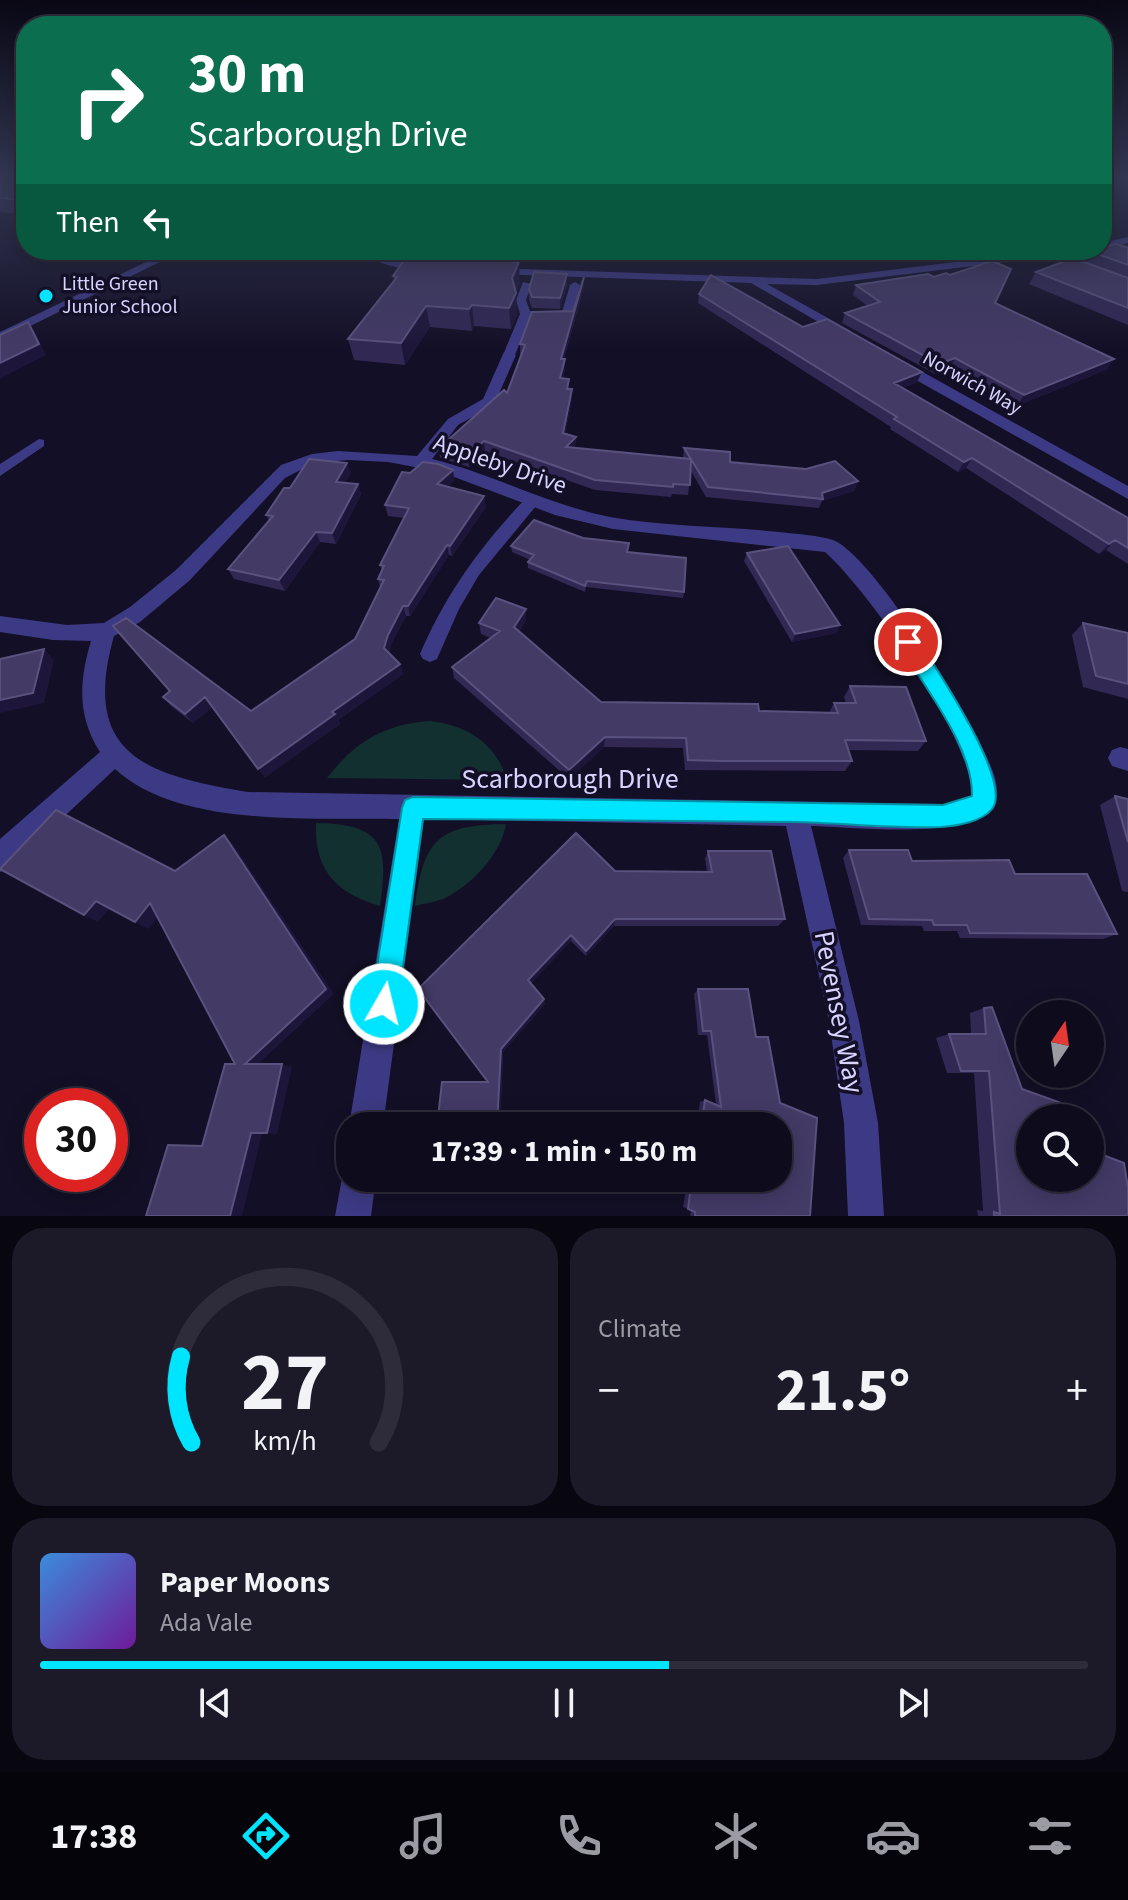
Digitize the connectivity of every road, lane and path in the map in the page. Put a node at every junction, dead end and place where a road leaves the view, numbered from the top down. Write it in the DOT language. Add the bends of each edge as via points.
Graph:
graph roads {
  1 [pos="158,260"];
  2 [pos="385,260"];
  3 [pos="1013,260"];
  4 [pos="1056,260"];
  5 [pos="1073,267"];
  6 [pos="437,268"];
  7 [pos="480,271"];
  8 [pos="756,282"];
  9 [pos="527,284"];
  10 [pos="575,285"];
  11 [pos="526,314"];
  12 [pos="0,337"];
  13 [pos="856,340"];
  14 [pos="509,355"];
  15 [pos="883,356"];
  16 [pos="39,443"];
  17 [pos="422,461"];
  18 [pos="0,471"];
  19 [pos="1128,493"];
  20 [pos="533,500"];
  21 [pos="0,624"];
  22 [pos="105,631"];
  23 [pos="908,642"];
  24 [pos="430,654"];
  25 [pos="115,754"];
  26 [pos="413,808"];
  27 [pos="795,811"];
  28 [pos="0,859"];
  29 [pos="368,1112"];
  30 [pos="357,1192"];
  31 [pos="353,1216"];
  32 [pos="866,1216"];
  1 -- 12 [label="street"];
  2 -- 6 [label="street"];
  3 -- 8 [label="street" via="838,281"];
  4 -- 5 [label="street"];
  7 -- 8 [label="street"];
  8 -- 13 [label="street"];
  9 -- 11 [label="lane" via="521,300"];
  10 -- 11 [label="lane" via="567,316"];
  11 -- 14 [label="lane"];
  14 -- 17 [label="street" via="489,402 453,422"];
  15 -- 19 [label="street, Norwich Way"];
  16 -- 18 [label="lane"];
  17 -- 20 [label="street, Appleby Drive"];
  17 -- 22 [label="street, Appleby Drive" via="329,455 291,466 189,569 130,618"];
  20 -- 23 [label="street, Appleby Drive" via="620,523 830,546 853,565"];
  20 -- 24 [label="lane" via="466,580"];
  21 -- 22 [label="street, Appleby Drive" via="71,633"];
  22 -- 25 [label="street, Scarborough Drive" via="92,689 96,731"];
  23 -- 27 [label="street, Scarborough Drive" via="971,748 984,781 984,802 943,816"];
  25 -- 26 [label="street, Scarborough Drive" via="146,777 184,793 248,804"];
  25 -- 28 [label="street"];
  26 -- 27 [label="street, Scarborough Drive"];
  26 -- 29 [label="street"];
  27 -- 32 [label="street, Pevensey Way" via="844,1021 861,1123"];
  30 -- 31 [label="street"];
}
